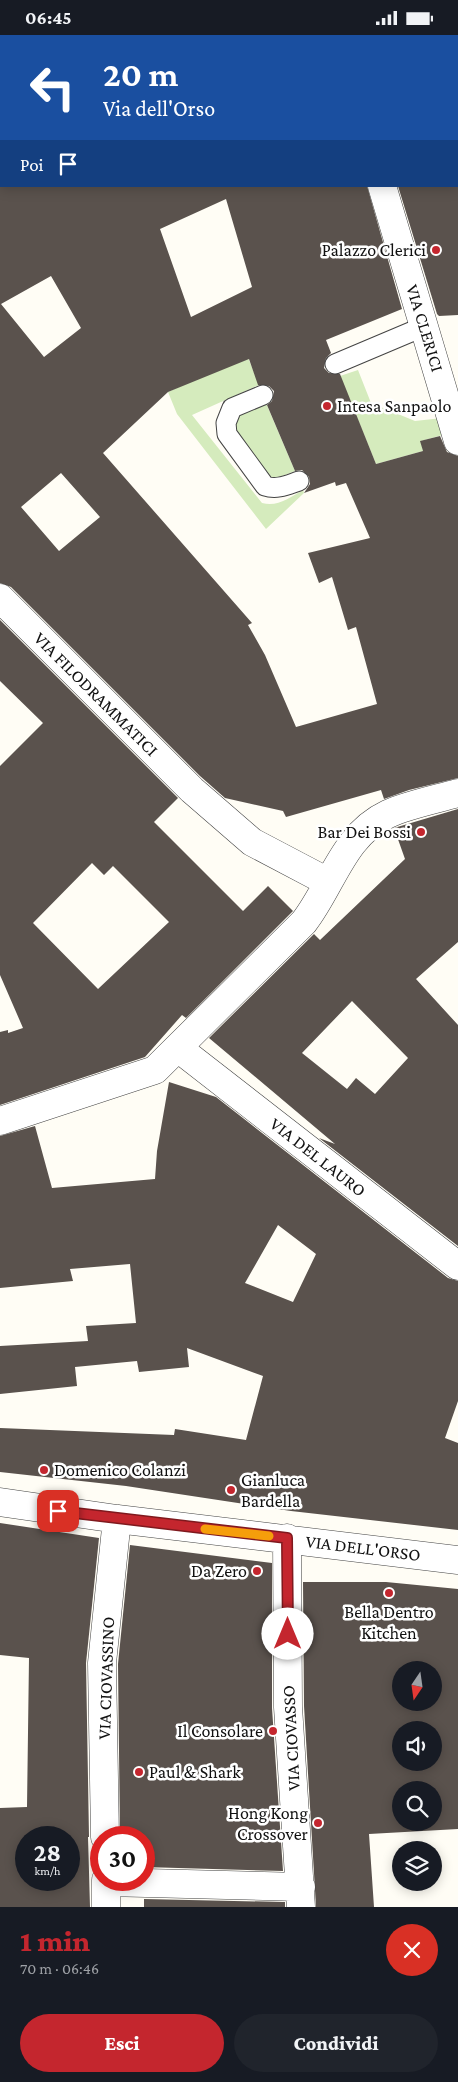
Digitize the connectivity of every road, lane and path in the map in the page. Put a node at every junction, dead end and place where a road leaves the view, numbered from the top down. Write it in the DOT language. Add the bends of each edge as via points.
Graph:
graph roads {
  1 [pos="382,187"];
  2 [pos="425,326"];
  3 [pos="335,364"];
  4 [pos="263,395"];
  5 [pos="458,441"];
  6 [pos="299,481"];
  7 [pos="0,598"];
  8 [pos="458,793"];
  9 [pos="328,883"];
  10 [pos="178,1048"];
  11 [pos="0,1121"];
  12 [pos="458,1266"];
  13 [pos="0,1502"];
  14 [pos="117,1519"];
  15 [pos="287,1538"];
  16 [pos="458,1560"];
  17 [pos="105,1826"];
  18 [pos="134,1891"];
  19 [pos="301,1897"];
  1 -- 2 [label="street, VIA CLERICI"];
  2 -- 3 [label="lane"];
  2 -- 5 [label="street, VIA CLERICI"];
  4 -- 6 [label="lane" via="232,408 226,423 227,434 265,485 274,488"];
  7 -- 9 [label="street, VIA FILODRAMMATICI" via="192,791 252,842"];
  8 -- 9 [label="street" via="389,813 369,826 354,840"];
  9 -- 10 [label="street" via="304,922"];
  10 -- 11 [label="street" via="155,1070"];
  10 -- 12 [label="street, VIA DEL LAURO"];
  13 -- 14 [label="street, VIA DELL'ORSO"];
  14 -- 15 [label="street, VIA DELL'ORSO"];
  14 -- 17 [label="street, VIA CIOVASSINO" via="102,1663"];
  15 -- 16 [label="street, VIA DELL'ORSO"];
  15 -- 19 [label="street, VIA CIOVASSO" via="288,1707"];
  18 -- 19 [label="street"];
}
